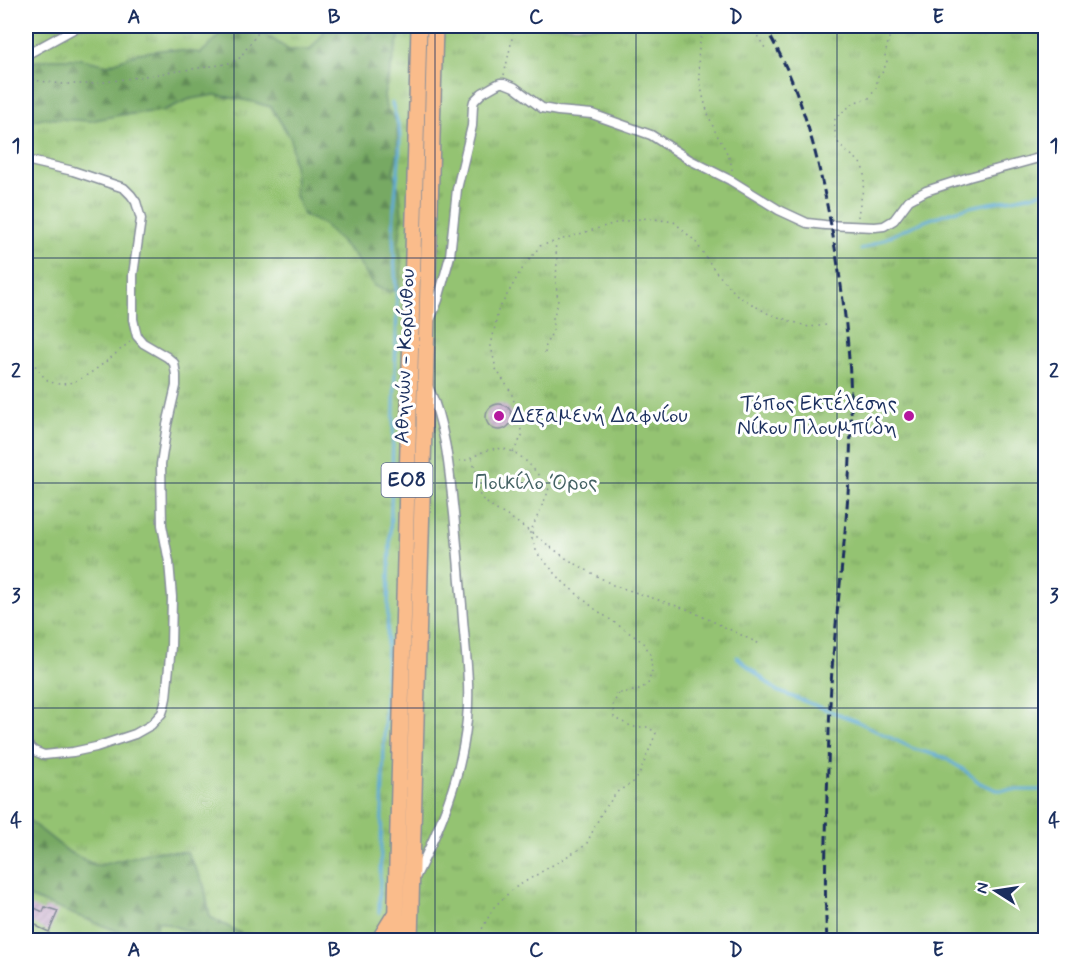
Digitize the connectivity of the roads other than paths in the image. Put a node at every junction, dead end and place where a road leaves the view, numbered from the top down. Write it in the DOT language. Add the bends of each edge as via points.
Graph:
graph roads {
  1 [pos="79,26"];
  2 [pos="419,26"];
  3 [pos="435,26"];
  4 [pos="26,55"];
  5 [pos="1046,156"];
  6 [pos="26,160"];
  7 [pos="427,330"];
  8 [pos="426,380"];
  9 [pos="26,744"];
  10 [pos="412,884"];
  11 [pos="395,914"];
  12 [pos="26,938"];
  13 [pos="34,940"];
  14 [pos="379,940"];
  15 [pos="395,940"];
  16 [pos="410,940"];
  1 -- 4 [label="street"];
  2 -- 11 [label="highway, Αθηνών - Κορίνθου / ΕΟ8"];
  3 -- 7 [label="highway, Αθηνών - Κορίνθου / ΕΟ8"];
  5 -- 7 [label="street" via="926,191 909,200 884,226 825,225 779,210 651,135 592,114 542,108 514,87 496,84 474,101 457,189 450,256"];
  6 -- 9 [label="street" via="124,188 136,202 141,219 133,275 133,319 137,336 171,359 176,375 161,470 162,525 172,597 171,646 162,712 151,725 135,734 96,747 44,755"];
  7 -- 8 [label="highway, Αθηνών - Κορίνθου / ΕΟ8"];
  8 -- 10 [label="highway, Αθηνών - Κορίνθου / ΕΟ8"];
  8 -- 10 [label="street" via="449,461 468,676 467,720 452,794"];
  10 -- 16 [label="highway, Αθηνών - Κορίνθου / ΕΟ8"];
  11 -- 14 [label="highway"];
  11 -- 15 [label="highway, Αθηνών - Κορίνθου / ΕΟ8"];
  12 -- 13 [label="street"];
}
